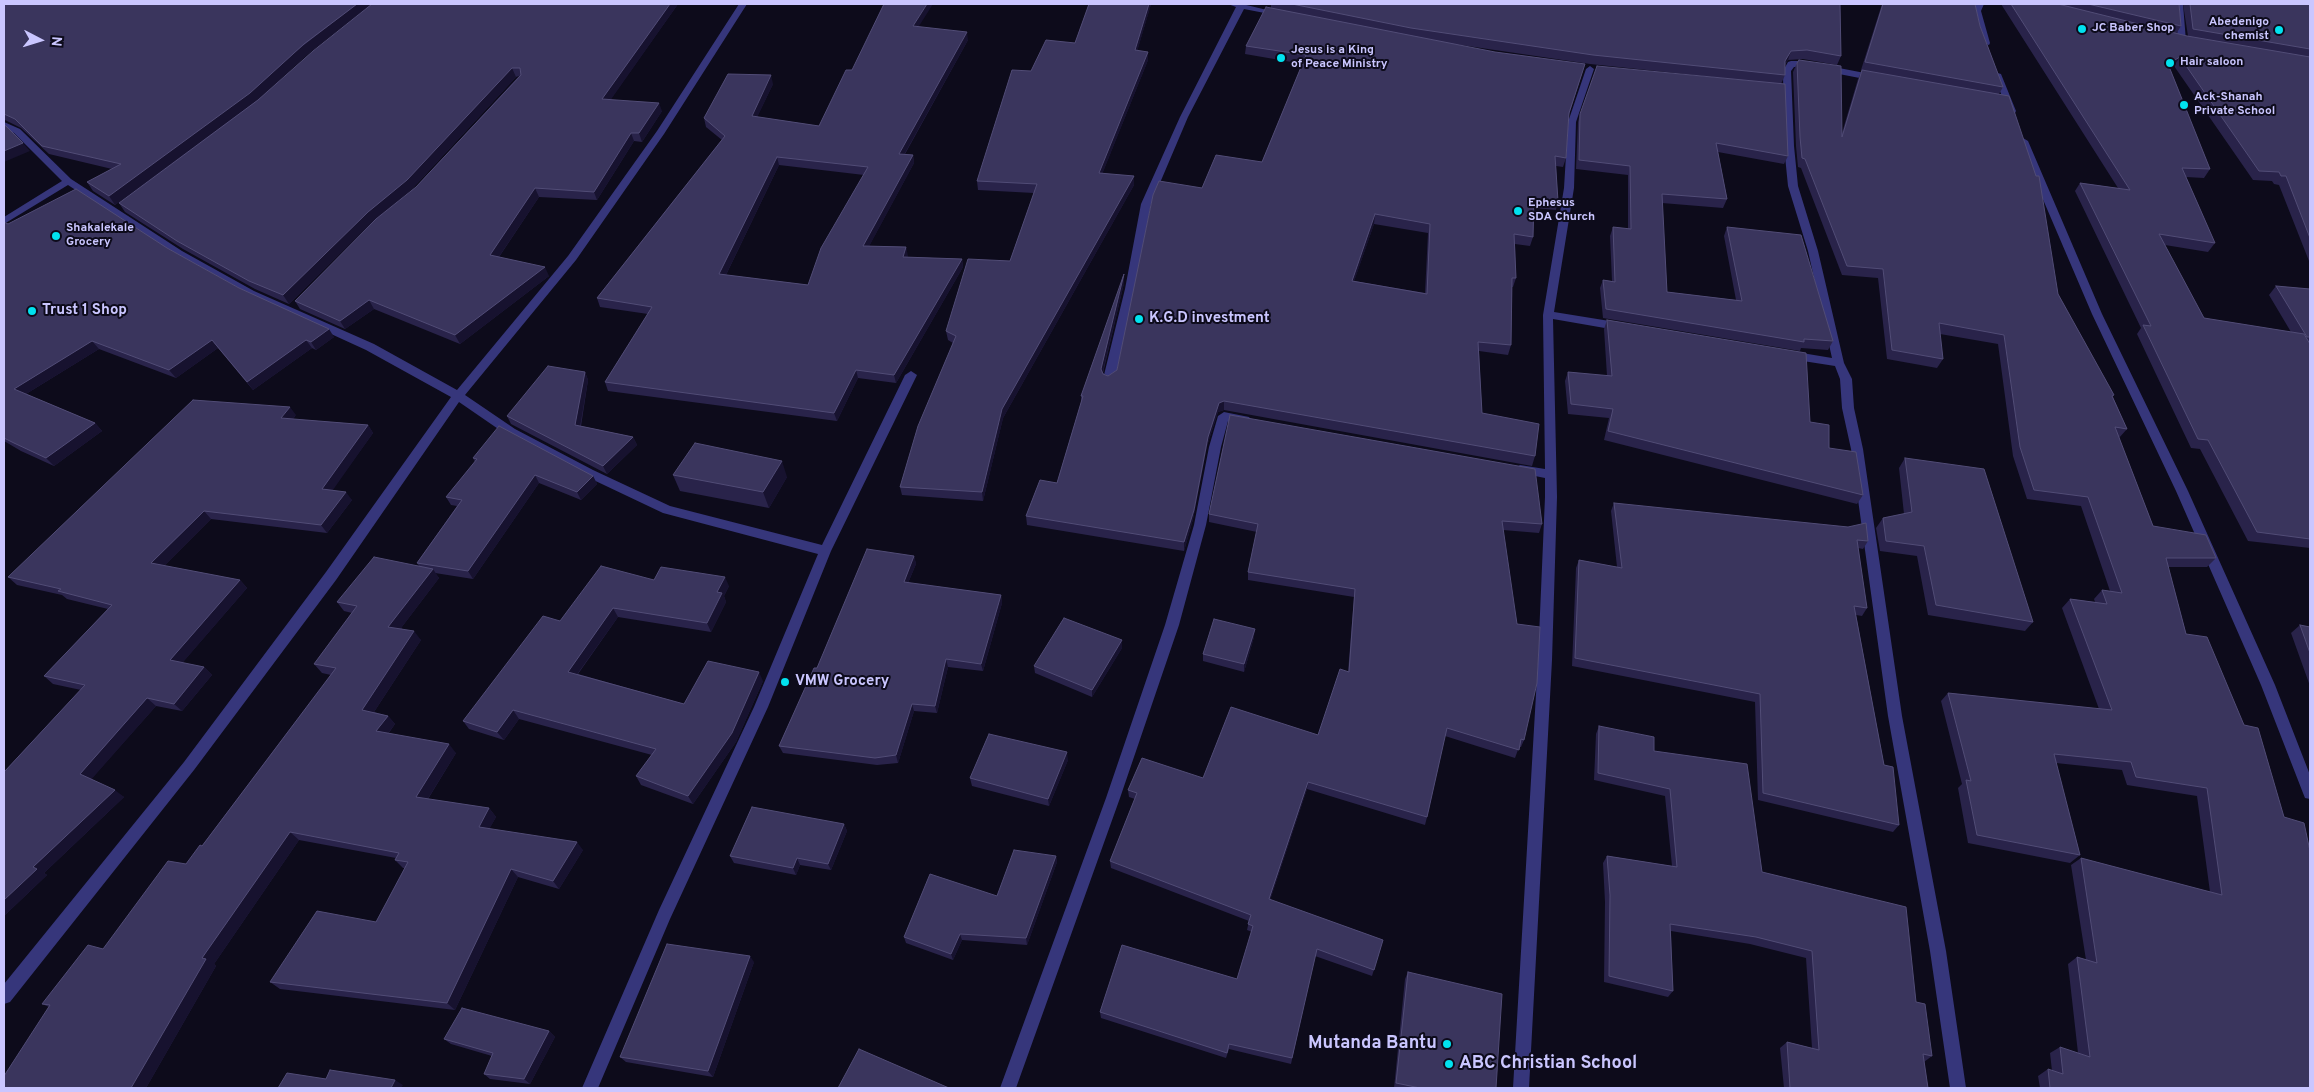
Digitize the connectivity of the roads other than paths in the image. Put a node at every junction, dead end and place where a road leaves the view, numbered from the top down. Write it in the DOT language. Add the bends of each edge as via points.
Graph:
graph roads {
  1 [pos="744,4"];
  2 [pos="1980,4"];
  3 [pos="2179,4"];
  4 [pos="1236,5"];
  5 [pos="1290,15"];
  6 [pos="2172,39"];
  7 [pos="2182,41"];
  8 [pos="2191,43"];
  9 [pos="1590,68"];
  10 [pos="1883,80"];
  11 [pos="4,124"];
  12 [pos="68,181"];
  13 [pos="4,221"];
  14 [pos="1548,315"];
  15 [pos="1636,329"];
  16 [pos="1781,353"];
  17 [pos="1839,363"];
  18 [pos="911,375"];
  19 [pos="1109,379"];
  20 [pos="458,396"];
  21 [pos="1254,422"];
  22 [pos="1506,466"];
  23 [pos="1551,475"];
  24 [pos="825,550"];
  25 [pos="2310,793"];
  26 [pos="4,996"];
  27 [pos="590,1088"];
  28 [pos="1008,1088"];
  29 [pos="1521,1088"];
  30 [pos="1958,1088"];
  1 -- 20 [label="street" via="661,132 572,258"];
  2 -- 25 [label="street" via="1977,11 2003,101 2017,124 2097,314 2182,490 2264,676"];
  3 -- 7 [label="street"];
  4 -- 5 [label="street"];
  4 -- 19 [label="street" via="1146,204"];
  6 -- 7 [label="street"];
  7 -- 8 [label="street"];
  9 -- 14 [label="street" via="1572,122 1569,188"];
  10 -- 17 [label="street" via="1791,64 1784,88 1793,186 1813,251"];
  11 -- 12 [label="street" via="17,131"];
  12 -- 13 [label="street"];
  12 -- 20 [label="street" via="118,209 178,253 250,293 294,307"];
  14 -- 15 [label="street"];
  14 -- 23 [label="street"];
  16 -- 17 [label="street"];
  17 -- 30 [label="street" via="1846,379 1894,716 1938,951"];
  18 -- 24 [label="street"];
  20 -- 24 [label="street" via="510,432 667,510"];
  20 -- 26 [label="street" via="331,576 189,766"];
  21 -- 28 [label="street" via="1224,416 1200,525 1172,625"];
  22 -- 23 [label="street"];
  23 -- 29 [label="street" via="1545,660"];
  24 -- 27 [label="street" via="761,707 664,915"];
}
